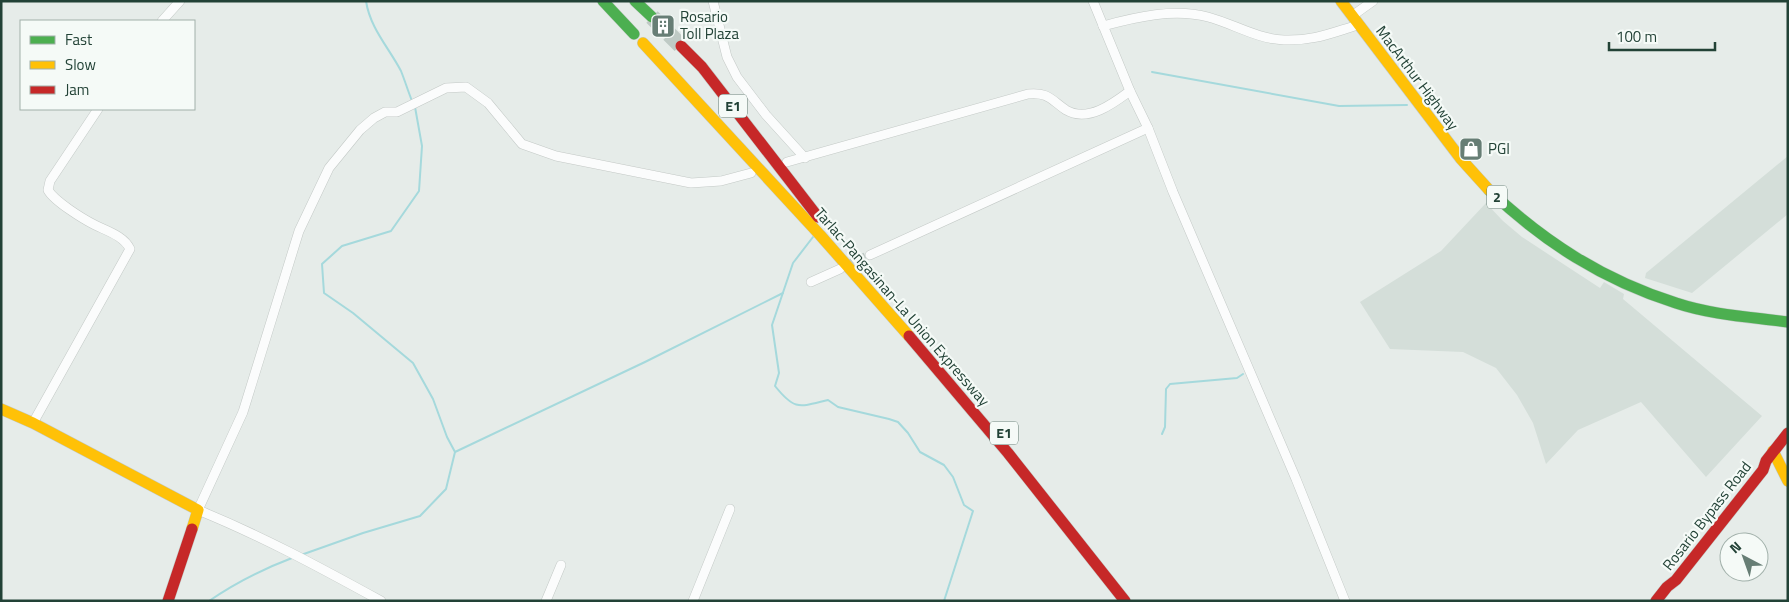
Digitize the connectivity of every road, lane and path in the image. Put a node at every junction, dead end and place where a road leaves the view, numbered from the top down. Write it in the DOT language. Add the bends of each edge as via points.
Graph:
graph roads {
  1 [pos="180,1"];
  2 [pos="603,1"];
  3 [pos="635,1"];
  4 [pos="713,1"];
  5 [pos="1093,1"];
  6 [pos="1340,1"];
  7 [pos="1373,1"];
  8 [pos="652,17"];
  9 [pos="163,20"];
  10 [pos="1355,21"];
  11 [pos="1103,26"];
  12 [pos="634,34"];
  13 [pos="643,43"];
  14 [pos="681,46"];
  15 [pos="1130,91"];
  16 [pos="97,110"];
  17 [pos="1148,128"];
  18 [pos="805,158"];
  19 [pos="787,162"];
  20 [pos="750,173"];
  21 [pos="870,255"];
  22 [pos="840,269"];
  23 [pos="811,282"];
  24 [pos="1788,322"];
  25 [pos="1,410"];
  26 [pos="33,423"];
  27 [pos="1788,433"];
  28 [pos="1774,451"];
  29 [pos="1788,481"];
  30 [pos="730,509"];
  31 [pos="198,510"];
  32 [pos="561,565"];
  33 [pos="168,601"];
  34 [pos="381,601"];
  35 [pos="546,601"];
  36 [pos="693,601"];
  37 [pos="1125,601"];
  38 [pos="1138,601"];
  39 [pos="1345,601"];
  40 [pos="1656,601"];
  1 -- 9 [label="street"];
  2 -- 12 [label="main road"];
  3 -- 8 [label="main road"];
  4 -- 18 [label="street" via="727,57 737,78"];
  5 -- 11 [label="street"];
  6 -- 10 [label="main road, MacArthur Highway / 2"];
  7 -- 10 [label="street"];
  10 -- 11 [label="street" via="1325,36 1299,40 1262,37 1192,14 1150,16"];
  10 -- 24 [label="main road, MacArthur Highway / 2" via="1461,159 1518,217 1555,245 1613,278 1671,302 1717,313"];
  11 -- 15 [label="street"];
  13 -- 37 [label="main road, Tarlac-Pangasinan-La Union Expressway / E1" via="861,281 991,432"];
  14 -- 38 [label="main road, Tarlac-Pangasinan-La Union Expressway / E1" via="702,67 809,206 1026,459"];
  15 -- 17 [label="street"];
  15 -- 18 [label="street" via="1100,110 1080,114 1068,111 1046,95 1028,94"];
  16 -- 26 [label="street" via="50,181 48,190 95,225 111,232 130,250"];
  17 -- 21 [label="street"];
  17 -- 39 [label="street"];
  18 -- 19 [label="street"];
  20 -- 31 [label="street" via="721,181 691,183 556,156 522,144 488,103 466,87 446,88 397,112 384,112 374,118 329,168 298,231 243,412"];
  22 -- 23 [label="street"];
  25 -- 26 [label="main road"];
  26 -- 31 [label="main road"];
  27 -- 28 [label="main road, Rosario Bypass Road"];
  28 -- 29 [label="main road"];
  28 -- 40 [label="main road, Rosario Bypass Road" via="1752,472"];
  30 -- 36 [label="street"];
  31 -- 33 [label="main road"];
  31 -- 34 [label="street" via="239,526"];
  32 -- 35 [label="street"];
}
